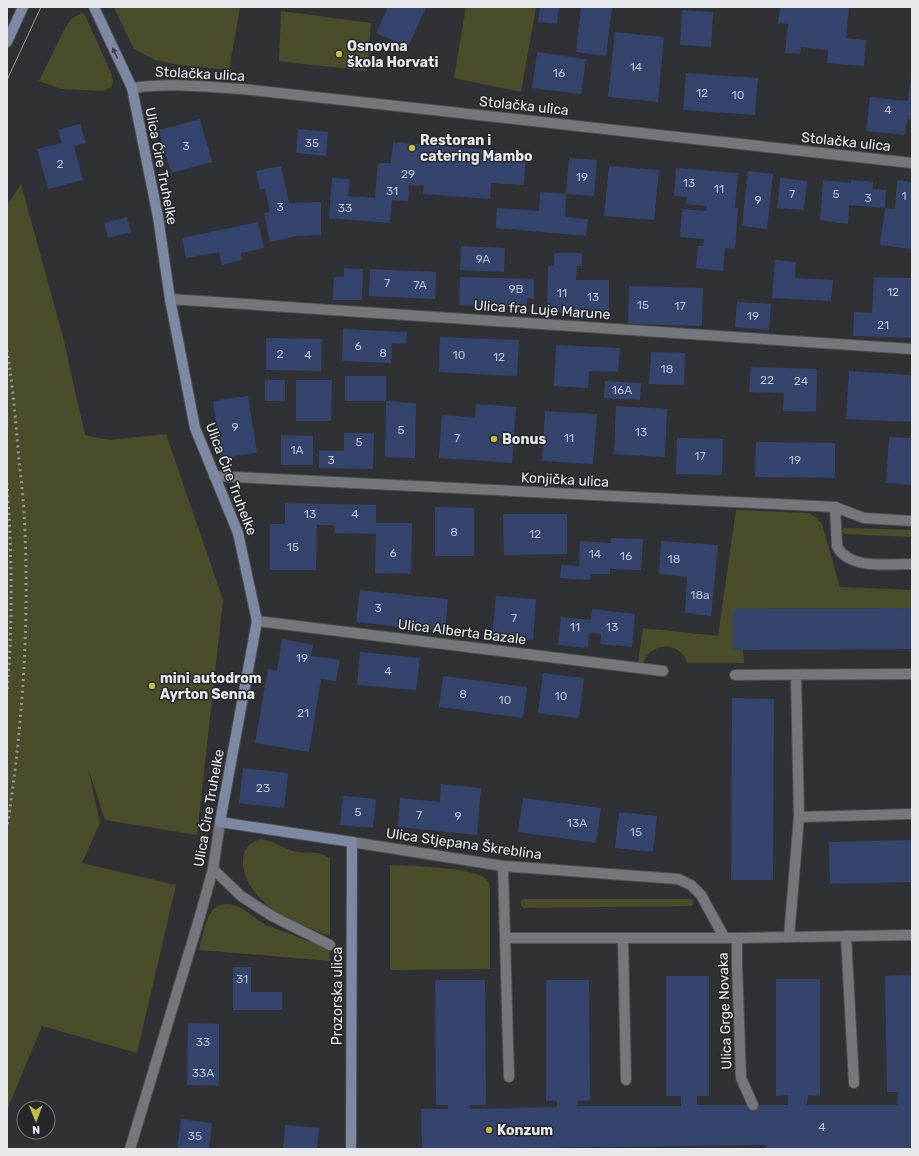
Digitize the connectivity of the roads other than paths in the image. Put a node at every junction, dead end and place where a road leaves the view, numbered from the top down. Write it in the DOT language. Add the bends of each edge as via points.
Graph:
graph roads {
  1 [pos="23,7"];
  2 [pos="94,7"];
  3 [pos="7,42"];
  4 [pos="132,88"];
  5 [pos="912,163"];
  6 [pos="170,299"];
  7 [pos="912,349"];
  8 [pos="214,476"];
  9 [pos="835,507"];
  10 [pos="912,521"];
  11 [pos="912,564"];
  12 [pos="257,621"];
  13 [pos="663,671"];
  14 [pos="912,674"];
  15 [pos="736,675"];
  16 [pos="796,675"];
  17 [pos="912,814"];
  18 [pos="799,816"];
  19 [pos="220,822"];
  20 [pos="352,842"];
  21 [pos="503,866"];
  22 [pos="213,869"];
  23 [pos="912,935"];
  24 [pos="846,936"];
  25 [pos="724,937"];
  26 [pos="789,937"];
  27 [pos="505,938"];
  28 [pos="623,938"];
  29 [pos="737,938"];
  30 [pos="330,945"];
  31 [pos="509,1077"];
  32 [pos="626,1080"];
  33 [pos="854,1083"];
  34 [pos="753,1105"];
  35 [pos="130,1149"];
  36 [pos="351,1149"];
  1 -- 3 [label="street"];
  4 -- 2 [label="street, Ulica Ćire Truhelke, one-way"];
  4 -- 5 [label="street, Stolačka ulica" via="165,84 243,89"];
  4 -- 6 [label="street, Ulica Ćire Truhelke" via="158,217"];
  6 -- 7 [label="street, Ulica fra Luje Marune"];
  6 -- 8 [label="street, Ulica Ćire Truhelke" via="195,428"];
  8 -- 9 [label="street, Konjička ulica"];
  8 -- 12 [label="street, Ulica Ćire Truhelke" via="238,533"];
  9 -- 10 [label="street, Konjička ulica" via="864,518"];
  9 -- 11 [label="street" via="837,546 845,556 863,563"];
  12 -- 13 [label="street, Ulica Alberta Bazale"];
  12 -- 19 [label="street, Ulica Ćire Truhelke"];
  14 -- 16 [label="street"];
  15 -- 16 [label="street"];
  16 -- 18 [label="street"];
  17 -- 18 [label="street"];
  18 -- 26 [label="street"];
  19 -- 20 [label="street, Ulica Stjepana Škreblina"];
  19 -- 22 [label="street, Ulica Ćire Truhelke"];
  20 -- 21 [label="street, Ulica Stjepana Škreblina"];
  20 -- 36 [label="street, Prozorska ulica"];
  21 -- 25 [label="street, Ulica Stjepana Škreblina" via="678,879 692,885 701,895"];
  21 -- 27 [label="street"];
  22 -- 30 [label="street" via="242,896 272,916"];
  22 -- 35 [label="street, Ulica Ćire Truhelke"];
  23 -- 24 [label="street, Ulica Grge Novaka"];
  24 -- 26 [label="street, Ulica Grge Novaka"];
  24 -- 33 [label="street"];
  25 -- 28 [label="street, Ulica Grge Novaka"];
  25 -- 29 [label="street, Ulica Grge Novaka"];
  26 -- 29 [label="street, Ulica Grge Novaka"];
  27 -- 28 [label="street, Ulica Grge Novaka"];
  27 -- 31 [label="street"];
  28 -- 32 [label="street"];
  29 -- 34 [label="street, Ulica Grge Novaka" via="741,1078"];
}
